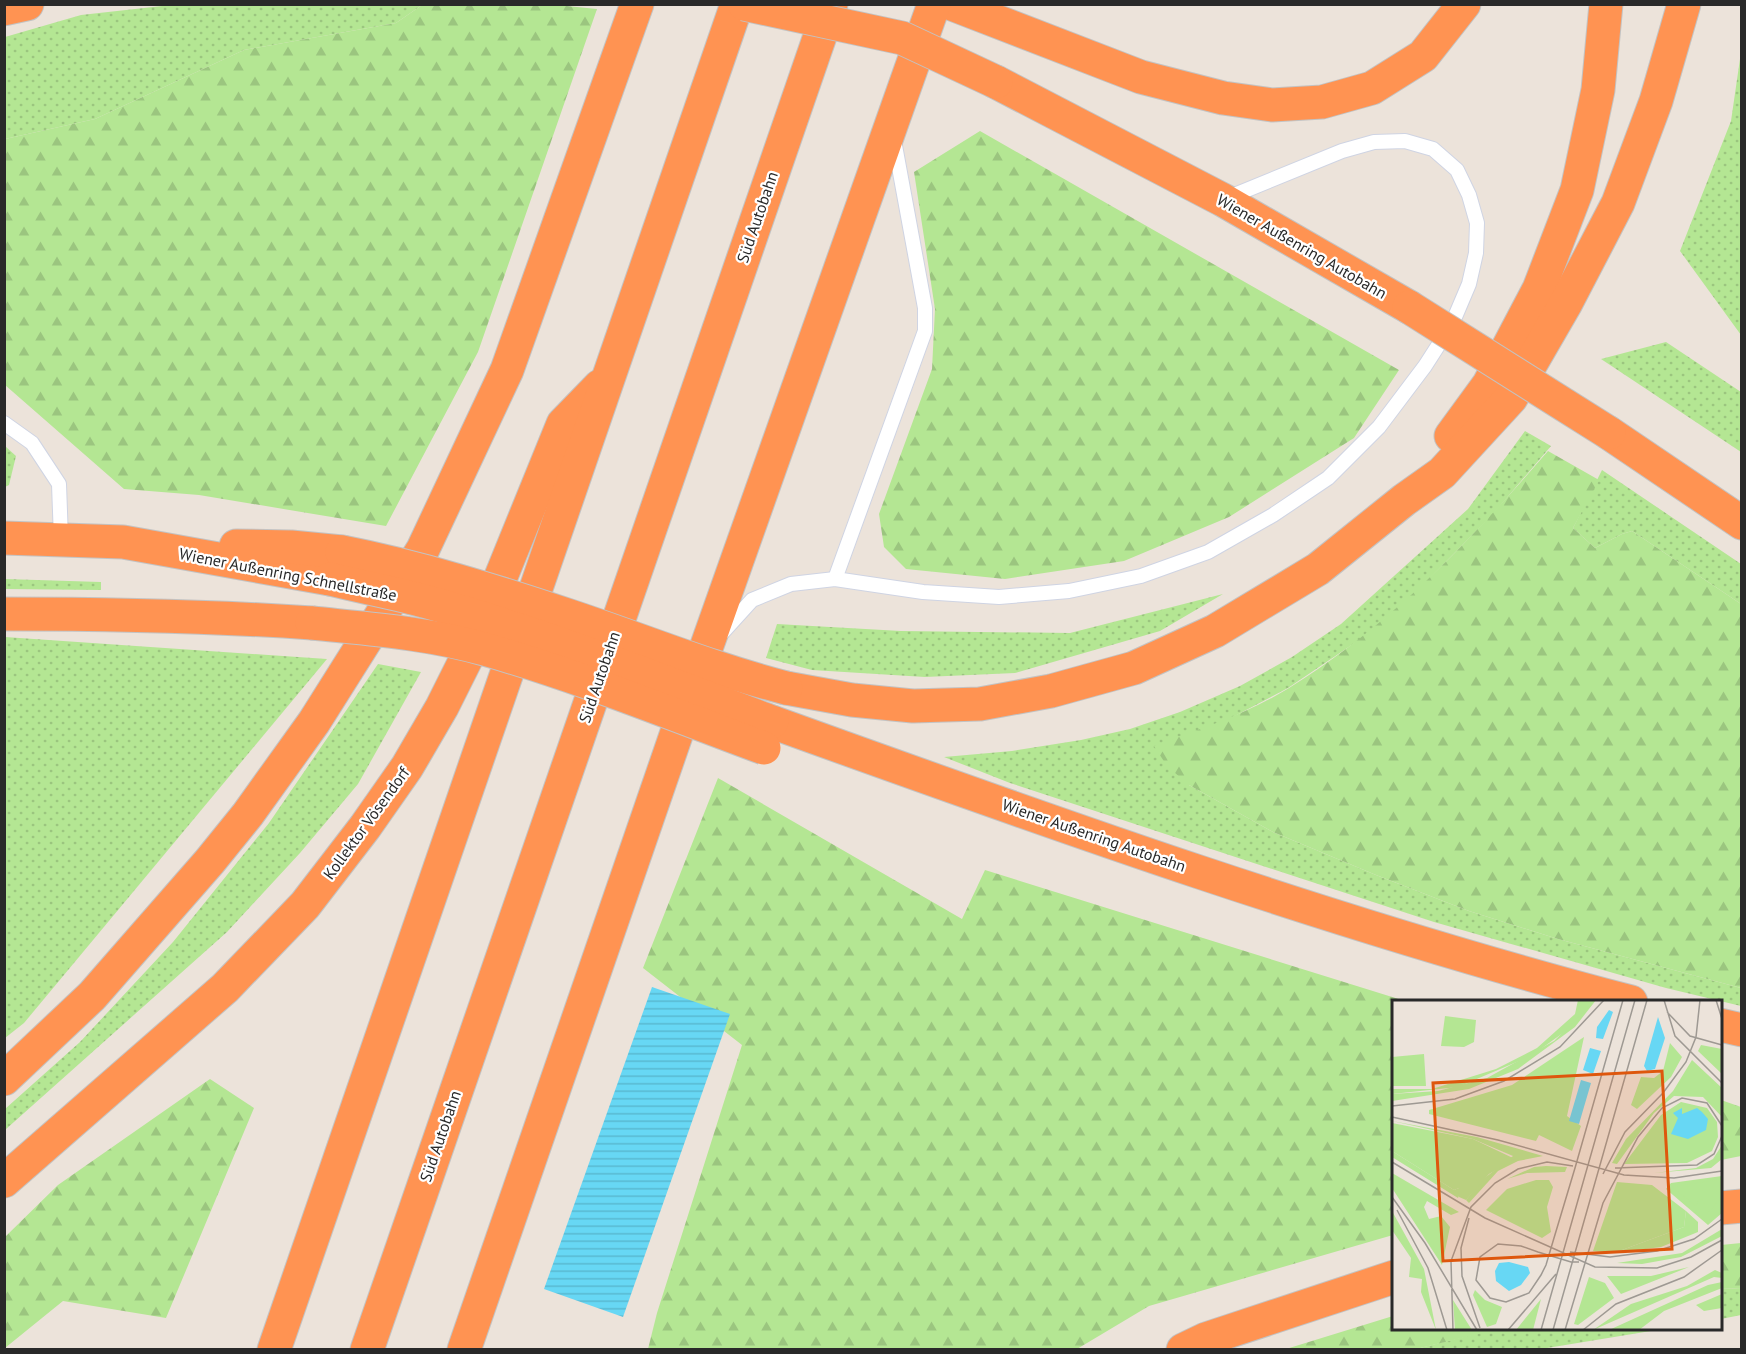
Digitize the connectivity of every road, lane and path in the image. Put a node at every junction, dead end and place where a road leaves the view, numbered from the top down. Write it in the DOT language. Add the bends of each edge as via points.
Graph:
graph roads {
  1 [pos="27,4"];
  2 [pos="637,4"];
  3 [pos="737,4"];
  4 [pos="744,4"];
  5 [pos="831,4"];
  6 [pos="842,4"];
  7 [pos="934,4"];
  8 [pos="952,4"];
  9 [pos="1464,4"];
  10 [pos="1606,4"];
  11 [pos="1684,4"];
  12 [pos="4,9"];
  13 [pos="902,39"];
  14 [pos="891,125"];
  15 [pos="1223,200"];
  16 [pos="608,378"];
  17 [pos="4,423"];
  18 [pos="1404,500"];
  19 [pos="1742,523"];
  20 [pos="4,538"];
  21 [pos="61,539"];
  22 [pos="336,566"];
  23 [pos="835,579"];
  24 [pos="4,614"];
  25 [pos="705,651"];
  26 [pos="768,735"];
  27 [pos="1624,1000"];
  28 [pos="1722,1025"];
  29 [pos="1742,1030"];
  30 [pos="4,1079"];
  31 [pos="4,1181"];
  32 [pos="1742,1206"];
  33 [pos="1722,1208"];
  34 [pos="1392,1278"];
  35 [pos="274,1350"];
  36 [pos="367,1350"];
  37 [pos="464,1350"];
  38 [pos="1183,1350"];
  1 -- 12 [label="highway"];
  2 -- 30 [label="highway" via="507,370 423,549 314,722 248,814 92,996"];
  3 -- 16 [label="highway"];
  4 -- 13 [label="highway, bridge"];
  5 -- 36 [label="highway, Süd Autobahn"];
  6 -- 13 [label="highway, Wiener Außenring Autobahn, bridge"];
  7 -- 14 [label="highway"];
  8 -- 9 [label="highway" via="1141,77 1223,98 1272,105 1322,102 1372,88 1423,56"];
  10 -- 18 [label="highway" via="1598,90 1577,190 1539,289 1489,384"];
  11 -- 18 [label="highway" via="1656,101 1618,203 1566,303 1511,398 1442,473"];
  13 -- 15 [label="highway, Wiener Außenring Autobahn, bridge" via="996,82"];
  14 -- 23 [label="lane" via="925,308 925,331"];
  14 -- 25 [label="highway"];
  15 -- 19 [label="highway, Wiener Außenring Autobahn, bridge" via="1409,308 1609,433"];
  15 -- 23 [label="lane" via="1342,151 1395,141 1433,149 1457,170 1469,195 1477,223 1476,253 1469,284 1452,324 1379,427 1328,478 1208,552 1141,576 1069,591 999,597 923,592"];
  16 -- 31 [label="highway, Kollektor Vösendorf" via="562,424 474,643 407,767 365,827 305,905 225,988"];
  16 -- 35 [label="highway"];
  17 -- 21 [label="lane" via="32,444 59,484"];
  18 -- 22 [label="highway, bridge" via="1318,569 1215,632 1134,668 1051,691 980,704 913,706 786,688 570,616 377,559"];
  20 -- 21 [label="highway, Wiener Außenring Schnellstraße"];
  21 -- 22 [label="highway, Wiener Außenring Schnellstraße" via="123,542"];
  22 -- 26 [label="highway, Wiener Außenring Schnellstraße, bridge" via="427,601 668,682"];
  23 -- 25 [label="lane" via="791,584 752,600"];
  24 -- 26 [label="highway, bridge" via="225,617 398,632 483,649"];
  25 -- 37 [label="highway"];
  26 -- 27 [label="highway, Wiener Außenring Autobahn" via="880,761 1275,898"];
  28 -- 29 [label="highway"];
  32 -- 33 [label="highway"];
  34 -- 38 [label="highway"];
}
